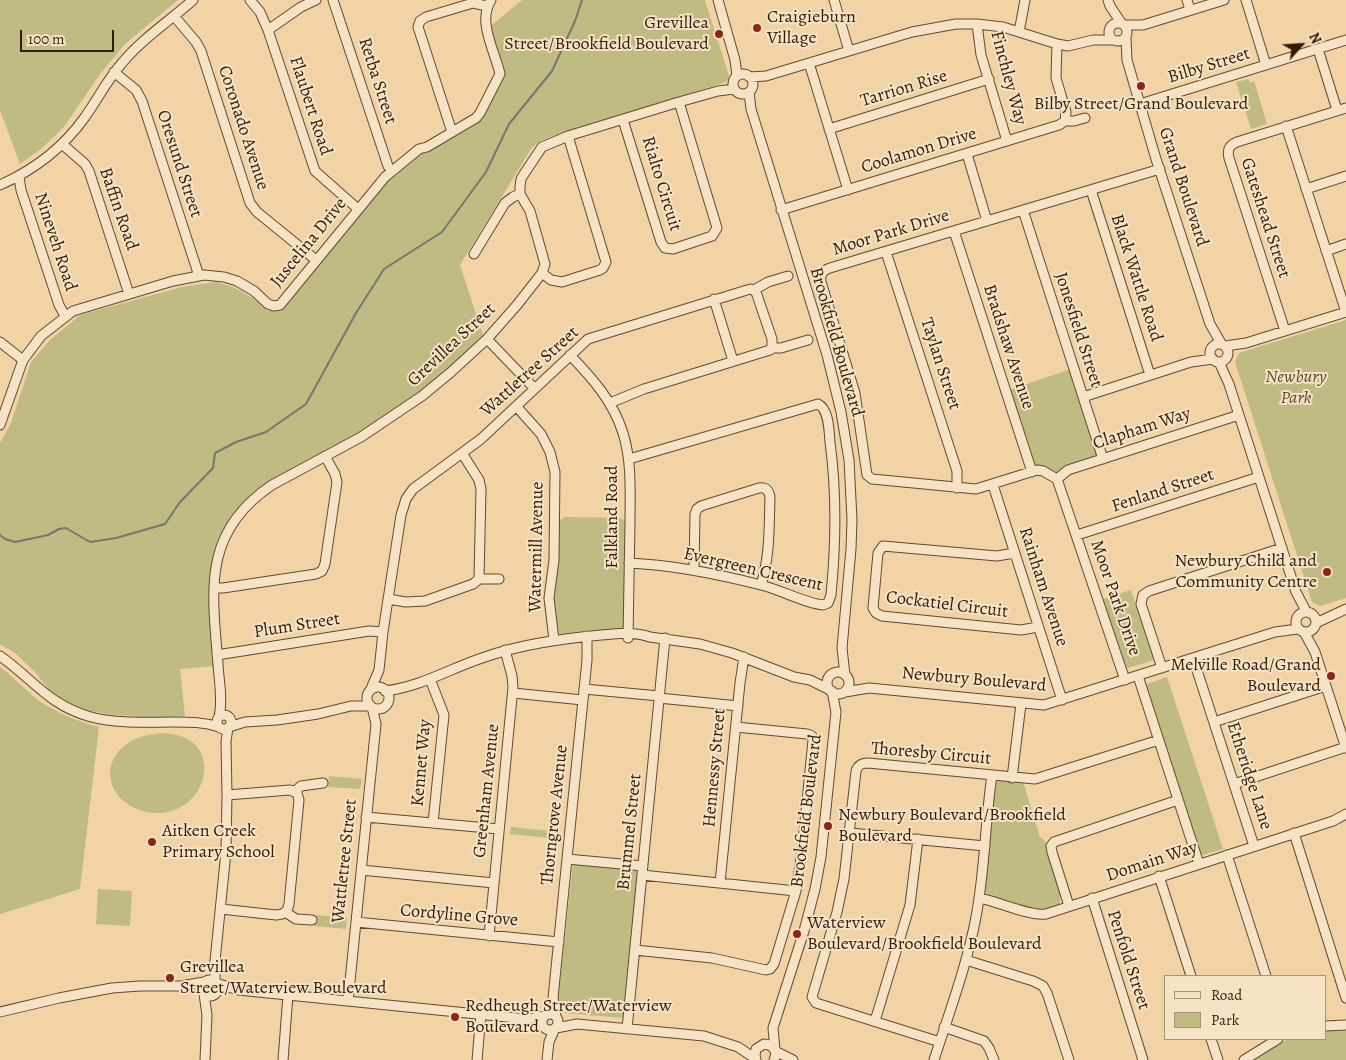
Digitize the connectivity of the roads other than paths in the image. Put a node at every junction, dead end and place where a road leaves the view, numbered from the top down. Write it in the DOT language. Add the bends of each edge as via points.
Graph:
graph roads {
  1 [pos="194,0"];
  2 [pos="250,0"];
  3 [pos="316,0"];
  4 [pos="334,0"];
  5 [pos="718,0"];
  6 [pos="834,0"];
  7 [pos="1025,0"];
  8 [pos="1187,0"];
  9 [pos="1224,0"];
  10 [pos="1246,0"];
  11 [pos="489,3"];
  12 [pos="1109,3"];
  13 [pos="1190,10"];
  14 [pos="174,16"];
  15 [pos="977,24"];
  16 [pos="1123,24"];
  17 [pos="1143,24"];
  18 [pos="1110,28"];
  19 [pos="268,30"];
  20 [pos="1019,32"];
  21 [pos="1127,36"];
  22 [pos="1093,40"];
  23 [pos="1114,40"];
  24 [pos="1346,40"];
  25 [pos="1057,44"];
  26 [pos="1318,49"];
  27 [pos="849,51"];
  28 [pos="1127,60"];
  29 [pos="809,63"];
  30 [pos="1266,65"];
  31 [pos="114,72"];
  32 [pos="988,79"];
  33 [pos="742,84"];
  34 [pos="679,102"];
  35 [pos="1140,104"];
  36 [pos="1342,109"];
  37 [pos="1085,118"];
  38 [pos="623,120"];
  39 [pos="1065,121"];
  40 [pos="1286,126"];
  41 [pos="829,129"];
  42 [pos="452,132"];
  43 [pos="568,136"];
  44 [pos="1007,141"];
  45 [pos="62,144"];
  46 [pos="967,154"];
  47 [pos="1160,169"];
  48 [pos="392,172"];
  49 [pos="1346,176"];
  50 [pos="19,177"];
  51 [pos="0,185"];
  52 [pos="1306,188"];
  53 [pos="848,190"];
  54 [pos="1091,190"];
  55 [pos="520,194"];
  56 [pos="358,209"];
  57 [pos="781,210"];
  58 [pos="1023,210"];
  59 [pos="987,221"];
  60 [pos="954,231"];
  61 [pos="1346,244"];
  62 [pos="1326,251"];
  63 [pos="886,252"];
  64 [pos="474,254"];
  65 [pos="316,260"];
  66 [pos="542,274"];
  67 [pos="199,276"];
  68 [pos="788,276"];
  69 [pos="754,290"];
  70 [pos="129,294"];
  71 [pos="714,300"];
  72 [pos="1346,312"];
  73 [pos="65,316"];
  74 [pos="1284,331"];
  75 [pos="487,339"];
  76 [pos="808,340"];
  77 [pos="0,342"];
  78 [pos="771,348"];
  79 [pos="1219,352"];
  80 [pos="570,355"];
  81 [pos="23,360"];
  82 [pos="733,361"];
  83 [pos="1150,375"];
  84 [pos="534,388"];
  85 [pos="1083,397"];
  86 [pos="610,403"];
  87 [pos="516,406"];
  88 [pos="1239,415"];
  89 [pos="0,425"];
  90 [pos="462,453"];
  91 [pos="325,456"];
  92 [pos="629,459"];
  93 [pos="1103,459"];
  94 [pos="1032,472"];
  95 [pos="1259,477"];
  96 [pos="1057,479"];
  97 [pos="993,485"];
  98 [pos="957,488"];
  99 [pos="1077,535"];
  100 [pos="1282,548"];
  101 [pos="1014,553"];
  102 [pos="629,563"];
  103 [pos="694,570"];
  104 [pos="479,579"];
  105 [pos="499,579"];
  106 [pos="761,585"];
  107 [pos="214,588"];
  108 [pos="388,599"];
  109 [pos="1341,610"];
  110 [pos="1303,615"];
  111 [pos="1038,627"];
  112 [pos="1308,628"];
  113 [pos="383,632"];
  114 [pos="1275,632"];
  115 [pos="587,636"];
  116 [pos="628,636"];
  117 [pos="666,638"];
  118 [pos="554,640"];
  119 [pos="842,648"];
  120 [pos="505,650"];
  121 [pos="217,655"];
  122 [pos="0,656"];
  123 [pos="744,657"];
  124 [pos="1194,658"];
  125 [pos="1162,668"];
  126 [pos="379,670"];
  127 [pos="831,675"];
  128 [pos="846,676"];
  129 [pos="1138,676"];
  130 [pos="430,679"];
  131 [pos="810,680"];
  132 [pos="1125,680"];
  133 [pos="1326,686"];
  134 [pos="407,688"];
  135 [pos="869,688"];
  136 [pos="584,689"];
  137 [pos="384,690"];
  138 [pos="831,690"];
  139 [pos="844,692"];
  140 [pos="369,693"];
  141 [pos="513,693"];
  142 [pos="659,697"];
  143 [pos="583,700"];
  144 [pos="1062,700"];
  145 [pos="1021,704"];
  146 [pos="385,705"];
  147 [pos="351,706"];
  148 [pos="371,706"];
  149 [pos="738,706"];
  150 [pos="836,712"];
  151 [pos="224,722"];
  152 [pos="1214,722"];
  153 [pos="376,724"];
  154 [pos="736,727"];
  155 [pos="1159,740"];
  156 [pos="1346,747"];
  157 [pos="992,776"];
  158 [pos="1012,778"];
  159 [pos="323,783"];
  160 [pos="1234,784"];
  161 [pos="295,791"];
  162 [pos="227,795"];
  163 [pos="1178,800"];
  164 [pos="1346,814"];
  165 [pos="366,817"];
  166 [pos="1346,818"];
  167 [pos="1333,820"];
  168 [pos="433,823"];
  169 [pos="500,830"];
  170 [pos="850,833"];
  171 [pos="1294,833"];
  172 [pos="918,839"];
  173 [pos="986,846"];
  174 [pos="1254,846"];
  175 [pos="1227,855"];
  176 [pos="567,859"];
  177 [pos="1199,864"];
  178 [pos="361,870"];
  179 [pos="643,871"];
  180 [pos="1159,876"];
  181 [pos="494,883"];
  182 [pos="720,883"];
  183 [pos="796,891"];
  184 [pos="979,898"];
  185 [pos="1092,898"];
  186 [pos="1069,906"];
  187 [pos="221,909"];
  188 [pos="286,912"];
  189 [pos="312,920"];
  190 [pos="356,922"];
  191 [pos="489,936"];
  192 [pos="559,942"];
  193 [pos="635,950"];
  194 [pos="966,960"];
  195 [pos="215,961"];
  196 [pos="1191,975"];
  197 [pos="1266,975"];
  198 [pos="205,982"];
  199 [pos="216,982"];
  200 [pos="181,986"];
  201 [pos="238,990"];
  202 [pos="209,994"];
  203 [pos="288,995"];
  204 [pos="553,998"];
  205 [pos="1346,998"];
  206 [pos="348,1001"];
  207 [pos="26,1006"];
  208 [pos="0,1012"];
  209 [pos="481,1014"];
  210 [pos="557,1017"];
  211 [pos="0,1018"];
  212 [pos="545,1021"];
  213 [pos="875,1021"];
  214 [pos="577,1024"];
  215 [pos="1346,1024"];
  216 [pos="1326,1026"];
  217 [pos="944,1027"];
  218 [pos="555,1028"];
  219 [pos="627,1028"];
  220 [pos="773,1028"];
  221 [pos="1211,1040"];
  222 [pos="1276,1040"];
  223 [pos="549,1042"];
  224 [pos="940,1042"];
  225 [pos="761,1045"];
  226 [pos="738,1046"];
  227 [pos="775,1054"];
  228 [pos="201,1060"];
  229 [pos="205,1060"];
  230 [pos="283,1060"];
  231 [pos="476,1060"];
  232 [pos="547,1060"];
  233 [pos="756,1060"];
  234 [pos="784,1060"];
  235 [pos="793,1060"];
  236 [pos="934,1060"];
  237 [pos="994,1060"];
  238 [pos="1069,1060"];
  239 [pos="1144,1060"];
  240 [pos="1218,1060"];
  241 [pos="1244,1060"];
  1 -- 14 [label="street"];
  2 -- 19 [label="street, Flaubert Road"];
  3 -- 19 [label="street"];
  4 -- 48 [label="street, Retba Street"];
  5 -- 33 [label="street, Brookfield Boulevard"];
  6 -- 27 [label="street"];
  7 -- 20 [label="street"];
  8 -- 13 [label="street"];
  9 -- 13 [label="street"];
  10 -- 30 [label="street"];
  11 -- 42 [label="street, Juscelina Drive" via="485,18 500,74 476,118"];
  11 -- 42 [label="street" via="474,3 435,14 420,21 418,27"];
  12 -- 16 [label="street"];
  12 -- 18 [label="street"];
  13 -- 17 [label="street"];
  14 -- 31 [label="street"];
  14 -- 65 [label="street, Coronado Avenue" via="201,51 250,203"];
  15 -- 20 [label="street"];
  15 -- 27 [label="street" via="934,27"];
  15 -- 32 [label="street, Finchley Way"];
  16 -- 17 [label="street"];
  16 -- 18 [label="street" via="1116,23"];
  16 -- 21 [label="street"];
  17 -- 21 [label="street"];
  18 -- 22 [label="street"];
  18 -- 23 [label="street" via="1109,35"];
  19 -- 56 [label="street, Flaubert Road" via="315,172"];
  20 -- 25 [label="street"];
  21 -- 23 [label="street" via="1121,41"];
  21 -- 28 [label="street, Grand Boulevard"];
  22 -- 23 [label="street"];
  22 -- 25 [label="street" via="1074,45"];
  23 -- 28 [label="street, Grand Boulevard"];
  24 -- 26 [label="street, Bilby Street"];
  25 -- 39 [label="street" via="1056,78 1066,112"];
  26 -- 30 [label="street, Bilby Street"];
  26 -- 36 [label="street"];
  27 -- 29 [label="street"];
  28 -- 35 [label="street, Grand Boulevard"];
  29 -- 33 [label="street"];
  29 -- 41 [label="street"];
  30 -- 35 [label="street, Bilby Street"];
  31 -- 45 [label="street" via="85,117"];
  31 -- 67 [label="street, Oresund Street" via="136,90 142,101"];
  32 -- 41 [label="street, Tarrion Rise"];
  32 -- 44 [label="street, Finchley Way"];
  33 -- 34 [label="street"];
  33 -- 57 [label="street, Brookfield Boulevard"];
  34 -- 38 [label="street"];
  34 -- 38 [label="street, Rialto Circuit" via="717,226 712,236 682,246 667,249 662,244"];
  35 -- 47 [label="street, Grand Boulevard"];
  36 -- 40 [label="street, Gateshead Street"];
  37 -- 39 [label="street, Coolamon Drive"];
  38 -- 43 [label="street"];
  39 -- 44 [label="street, Coolamon Drive"];
  40 -- 52 [label="street"];
  40 -- 74 [label="street, Gateshead Street" via="1234,143 1228,154"];
  41 -- 53 [label="street"];
  42 -- 48 [label="street, Juscelina Drive" via="419,149"];
  43 -- 55 [label="street" via="548,143 537,152 521,179"];
  43 -- 66 [label="street" via="606,262 600,270 562,282"];
  44 -- 46 [label="street, Coolamon Drive"];
  45 -- 50 [label="street"];
  45 -- 70 [label="street, Baffin Road" via="90,171"];
  46 -- 53 [label="street, Coolamon Drive"];
  46 -- 59 [label="street"];
  47 -- 54 [label="street, Moor Park Drive"];
  47 -- 79 [label="street, Grand Boulevard"];
  48 -- 56 [label="street, Juscelina Drive"];
  49 -- 52 [label="street"];
  50 -- 51 [label="street"];
  50 -- 73 [label="street, Nineveh Road" via="20,190"];
  52 -- 62 [label="street"];
  53 -- 57 [label="street, Coolamon Drive"];
  54 -- 58 [label="street, Moor Park Drive"];
  54 -- 83 [label="street, Black Wattle Road"];
  55 -- 64 [label="street" via="505,203"];
  55 -- 66 [label="street" via="530,211 544,254 546,264"];
  56 -- 65 [label="street, Juscelina Drive"];
  57 -- 119 [label="street, Brookfield Boulevard" via="832,371 849,460 851,548"];
  58 -- 59 [label="street, Moor Park Drive"];
  58 -- 85 [label="street, Jonesfield Street"];
  59 -- 60 [label="street, Moor Park Drive"];
  60 -- 63 [label="street, Moor Park Drive"];
  60 -- 94 [label="street, Bradshaw Avenue"];
  61 -- 62 [label="street"];
  62 -- 72 [label="street"];
  63 -- 98 [label="street, Taylan Street" via="957,471"];
  63 -- 98 [label="street, Moor Park Drive" via="827,270 820,277 855,393 866,473 872,479"];
  65 -- 67 [label="street, Juscelina Drive" via="277,306 268,304 238,282 217,276"];
  66 -- 75 [label="street, Grevillea Street"];
  67 -- 70 [label="street, Juscelina Drive"];
  68 -- 69 [label="street, Wattletree Street"];
  69 -- 71 [label="street, Wattletree Street"];
  69 -- 78 [label="street" via="772,339"];
  70 -- 73 [label="street, Juscelina Drive"];
  71 -- 80 [label="street, Wattletree Street" via="593,337"];
  71 -- 82 [label="street"];
  72 -- 74 [label="street"];
  73 -- 81 [label="street, Juscelina Drive" via="42,336"];
  74 -- 79 [label="street"];
  75 -- 84 [label="street"];
  75 -- 91 [label="street, Grevillea Street" via="422,396 384,423"];
  76 -- 78 [label="street"];
  77 -- 81 [label="street"];
  78 -- 82 [label="street"];
  79 -- 83 [label="street"];
  79 -- 88 [label="street, Grand Boulevard"];
  80 -- 84 [label="street, Wattletree Street"];
  80 -- 86 [label="street, Falkland Road"];
  81 -- 89 [label="street, Juscelina Drive"];
  82 -- 86 [label="street"];
  83 -- 85 [label="street"];
  84 -- 87 [label="street, Wattletree Street"];
  85 -- 93 [label="street, Jonesfield Street"];
  86 -- 92 [label="street, Falkland Road" via="623,431"];
  87 -- 90 [label="street, Wattletree Street"];
  87 -- 118 [label="street, Watermill Avenue" via="541,434 555,472 554,560 549,598"];
  88 -- 93 [label="street, Clapham Way"];
  88 -- 95 [label="street, Grand Boulevard"];
  90 -- 104 [label="street" via="481,489"];
  90 -- 108 [label="street, Wattletree Street" via="418,485 406,499"];
  91 -- 107 [label="street, Grevillea Street" via="261,492 242,510 221,548"];
  91 -- 107 [label="street" via="337,482 322,571"];
  92 -- 102 [label="street, Falkland Road"];
  92 -- 106 [label="street, Evergreen Crescent" via="814,404 822,406 829,434 835,496 830,600 820,604"];
  93 -- 96 [label="street, Clapham Way" via="1068,470"];
  94 -- 96 [label="street" via="1043,471"];
  94 -- 97 [label="street, Moor Park Drive"];
  95 -- 99 [label="street, Fenland Street"];
  95 -- 100 [label="street, Grand Boulevard"];
  96 -- 99 [label="street, Moor Park Drive"];
  97 -- 98 [label="street, Moor Park Drive" via="976,489"];
  97 -- 101 [label="street, Rainham Avenue"];
  99 -- 132 [label="street, Moor Park Drive"];
  100 -- 110 [label="street, Grand Boulevard"];
  100 -- 125 [label="street" via="1143,594 1141,604"];
  101 -- 111 [label="street, Rainham Avenue"];
  101 -- 111 [label="street, Cockatiel Circuit" via="997,556 883,546 878,553 874,611 882,616 1021,630"];
  102 -- 103 [label="street, Evergreen Crescent"];
  102 -- 116 [label="street, Falkland Road"];
  103 -- 106 [label="street, Evergreen Crescent"];
  103 -- 106 [label="street" via="697,509 764,488 770,497 769,548"];
  104 -- 105 [label="street"];
  104 -- 108 [label="street" via="425,601"];
  107 -- 121 [label="street, Grevillea Street"];
  108 -- 113 [label="street, Wattletree Street"];
  109 -- 110 [label="street, Newbury Boulevard"];
  109 -- 112 [label="street, Newbury Boulevard"];
  110 -- 112 [label="street, Grand Boulevard"];
  110 -- 112 [label="street" via="1315,617"];
  110 -- 114 [label="street, Newbury Boulevard"];
  111 -- 144 [label="street, Rainham Avenue"];
  112 -- 114 [label="street, Newbury Boulevard"];
  112 -- 133 [label="street"];
  113 -- 121 [label="street, Plum Street" via="369,631"];
  113 -- 126 [label="street, Wattletree Street"];
  114 -- 124 [label="street, Newbury Boulevard"];
  115 -- 116 [label="street"];
  115 -- 118 [label="street"];
  115 -- 136 [label="street, Thorngrove Avenue"];
  116 -- 117 [label="street"];
  117 -- 123 [label="street"];
  117 -- 142 [label="street, Brummel Street"];
  118 -- 120 [label="street"];
  119 -- 127 [label="street, Brookfield Boulevard"];
  119 -- 128 [label="street, Brookfield Boulevard"];
  120 -- 130 [label="street"];
  120 -- 141 [label="street, Greenham Avenue"];
  121 -- 151 [label="street, Grevillea Street"];
  122 -- 151 [label="street" via="49,697 90,717 123,722"];
  123 -- 131 [label="street"];
  123 -- 149 [label="street, Hennessy Street"];
  124 -- 125 [label="street, Newbury Boulevard"];
  124 -- 152 [label="street, Etheridge Lane"];
  125 -- 129 [label="street, Newbury Boulevard"];
  126 -- 137 [label="street, Wattletree Street"];
  126 -- 140 [label="street, Wattletree Street"];
  127 -- 128 [label="street" via="839,672"];
  127 -- 131 [label="street"];
  127 -- 138 [label="street" via="828,683"];
  128 -- 135 [label="street, Newbury Boulevard"];
  128 -- 139 [label="street" via="849,683"];
  129 -- 132 [label="street, Newbury Boulevard"];
  129 -- 155 [label="street"];
  130 -- 134 [label="street"];
  130 -- 168 [label="street, Kennet Way" via="444,715"];
  131 -- 138 [label="street"];
  132 -- 144 [label="street, Newbury Boulevard"];
  133 -- 152 [label="street"];
  133 -- 156 [label="street"];
  134 -- 137 [label="street"];
  134 -- 146 [label="street"];
  135 -- 139 [label="street, Newbury Boulevard"];
  135 -- 145 [label="street, Newbury Boulevard"];
  136 -- 142 [label="street"];
  136 -- 143 [label="street, Thorngrove Avenue"];
  137 -- 140 [label="street" via="377,688"];
  137 -- 146 [label="street" via="388,697"];
  138 -- 139 [label="street"];
  138 -- 150 [label="street, Brookfield Boulevard"];
  139 -- 150 [label="street, Brookfield Boulevard"];
  140 -- 147 [label="street"];
  140 -- 148 [label="street"];
  141 -- 143 [label="street"];
  141 -- 169 [label="street, Greenham Avenue"];
  142 -- 149 [label="street"];
  142 -- 179 [label="street, Brummel Street"];
  143 -- 176 [label="street, Thorngrove Avenue"];
  144 -- 145 [label="street, Newbury Boulevard" via="1044,705"];
  145 -- 158 [label="street"];
  146 -- 148 [label="street" via="377,709"];
  146 -- 153 [label="street, Wattletree Street"];
  147 -- 148 [label="street"];
  147 -- 151 [label="street" via="294,718"];
  148 -- 153 [label="street, Wattletree Street"];
  149 -- 154 [label="street, Hennessy Street"];
  150 -- 220 [label="street, Brookfield Boulevard" via="815,889"];
  151 -- 162 [label="street"];
  152 -- 160 [label="street, Etheridge Lane"];
  153 -- 165 [label="street, Wattletree Street"];
  154 -- 182 [label="street, Hennessy Street"];
  154 -- 183 [label="street" via="807,734 814,740"];
  155 -- 158 [label="street, Thoresby Circuit" via="1038,778"];
  155 -- 163 [label="street"];
  156 -- 160 [label="street"];
  157 -- 158 [label="street, Thoresby Circuit"];
  157 -- 170 [label="street, Thoresby Circuit" via="862,763 856,771"];
  157 -- 173 [label="street"];
  159 -- 161 [label="street" via="301,786"];
  160 -- 174 [label="street, Etheridge Lane"];
  161 -- 162 [label="street"];
  161 -- 188 [label="street" via="299,805"];
  162 -- 187 [label="street"];
  163 -- 177 [label="street"];
  163 -- 186 [label="street" via="1054,842 1052,852"];
  164 -- 167 [label="street, Domain Way"];
  165 -- 168 [label="street"];
  165 -- 178 [label="street, Wattletree Street"];
  166 -- 167 [label="street, Domain Way"];
  167 -- 171 [label="street, Domain Way"];
  168 -- 169 [label="street"];
  169 -- 181 [label="street, Greenham Avenue"];
  170 -- 172 [label="street"];
  170 -- 213 [label="street, Thoresby Circuit" via="837,912 812,997 816,1003"];
  171 -- 174 [label="street, Domain Way"];
  171 -- 205 [label="street"];
  172 -- 173 [label="street"];
  172 -- 213 [label="street" via="906,920"];
  173 -- 184 [label="street"];
  174 -- 175 [label="street, Domain Way"];
  175 -- 177 [label="street, Domain Way"];
  175 -- 197 [label="street"];
  176 -- 179 [label="street"];
  176 -- 192 [label="street, Thorngrove Avenue"];
  177 -- 180 [label="street, Domain Way"];
  178 -- 181 [label="street"];
  178 -- 190 [label="street, Wattletree Street"];
  179 -- 182 [label="street"];
  179 -- 193 [label="street, Brummel Street"];
  180 -- 185 [label="street, Domain Way"];
  180 -- 196 [label="street"];
  181 -- 191 [label="street, Greenham Avenue"];
  182 -- 183 [label="street"];
  183 -- 193 [label="street" via="770,969 712,958"];
  184 -- 186 [label="street, Domain Way" via="1041,915"];
  184 -- 194 [label="street"];
  185 -- 186 [label="street, Domain Way"];
  185 -- 239 [label="street, Penfold Street"];
  187 -- 188 [label="street" via="276,915"];
  187 -- 195 [label="street"];
  188 -- 189 [label="street" via="296,919"];
  190 -- 191 [label="street, Cordyline Grove"];
  190 -- 206 [label="street, Wattletree Street"];
  191 -- 192 [label="street, Cordyline Grove"];
  192 -- 204 [label="street, Thorngrove Avenue"];
  193 -- 219 [label="street, Brummel Street"];
  194 -- 217 [label="street"];
  194 -- 238 [label="street" via="1043,986"];
  195 -- 198 [label="street"];
  195 -- 199 [label="street"];
  198 -- 199 [label="street"];
  198 -- 200 [label="street"];
  198 -- 202 [label="street" via="202,986"];
  199 -- 201 [label="street"];
  199 -- 202 [label="street" via="218,990"];
  200 -- 202 [label="street"];
  200 -- 207 [label="street" via="112,988"];
  201 -- 202 [label="street"];
  201 -- 203 [label="street"];
  202 -- 229 [label="street"];
  203 -- 206 [label="street"];
  203 -- 230 [label="street"];
  204 -- 210 [label="street, Thorngrove Avenue"];
  204 -- 212 [label="street, Thorngrove Avenue"];
  206 -- 209 [label="street"];
  207 -- 208 [label="street"];
  207 -- 211 [label="street"];
  209 -- 212 [label="street"];
  209 -- 231 [label="street"];
  210 -- 212 [label="street" via="550,1014"];
  210 -- 214 [label="street"];
  210 -- 218 [label="street"];
  212 -- 218 [label="street" via="550,1029"];
  212 -- 223 [label="street"];
  213 -- 224 [label="street, Thoresby Circuit"];
  214 -- 218 [label="street"];
  214 -- 219 [label="street"];
  215 -- 216 [label="street"];
  217 -- 224 [label="street"];
  217 -- 237 [label="street" via="984,1041"];
  218 -- 223 [label="street"];
  219 -- 226 [label="street" via="704,1036"];
  220 -- 225 [label="street, Brookfield Boulevard"];
  220 -- 227 [label="street, Brookfield Boulevard"];
  221 -- 240 [label="street"];
  222 -- 241 [label="street"];
  223 -- 232 [label="street"];
  224 -- 236 [label="street"];
  225 -- 226 [label="street"];
  225 -- 227 [label="street" via="768,1044"];
  225 -- 233 [label="street, Brookfield Boulevard" via="756,1050"];
  226 -- 233 [label="street"];
  227 -- 235 [label="street"];
  228 -- 229 [label="street"];
  234 -- 235 [label="street"];
}
